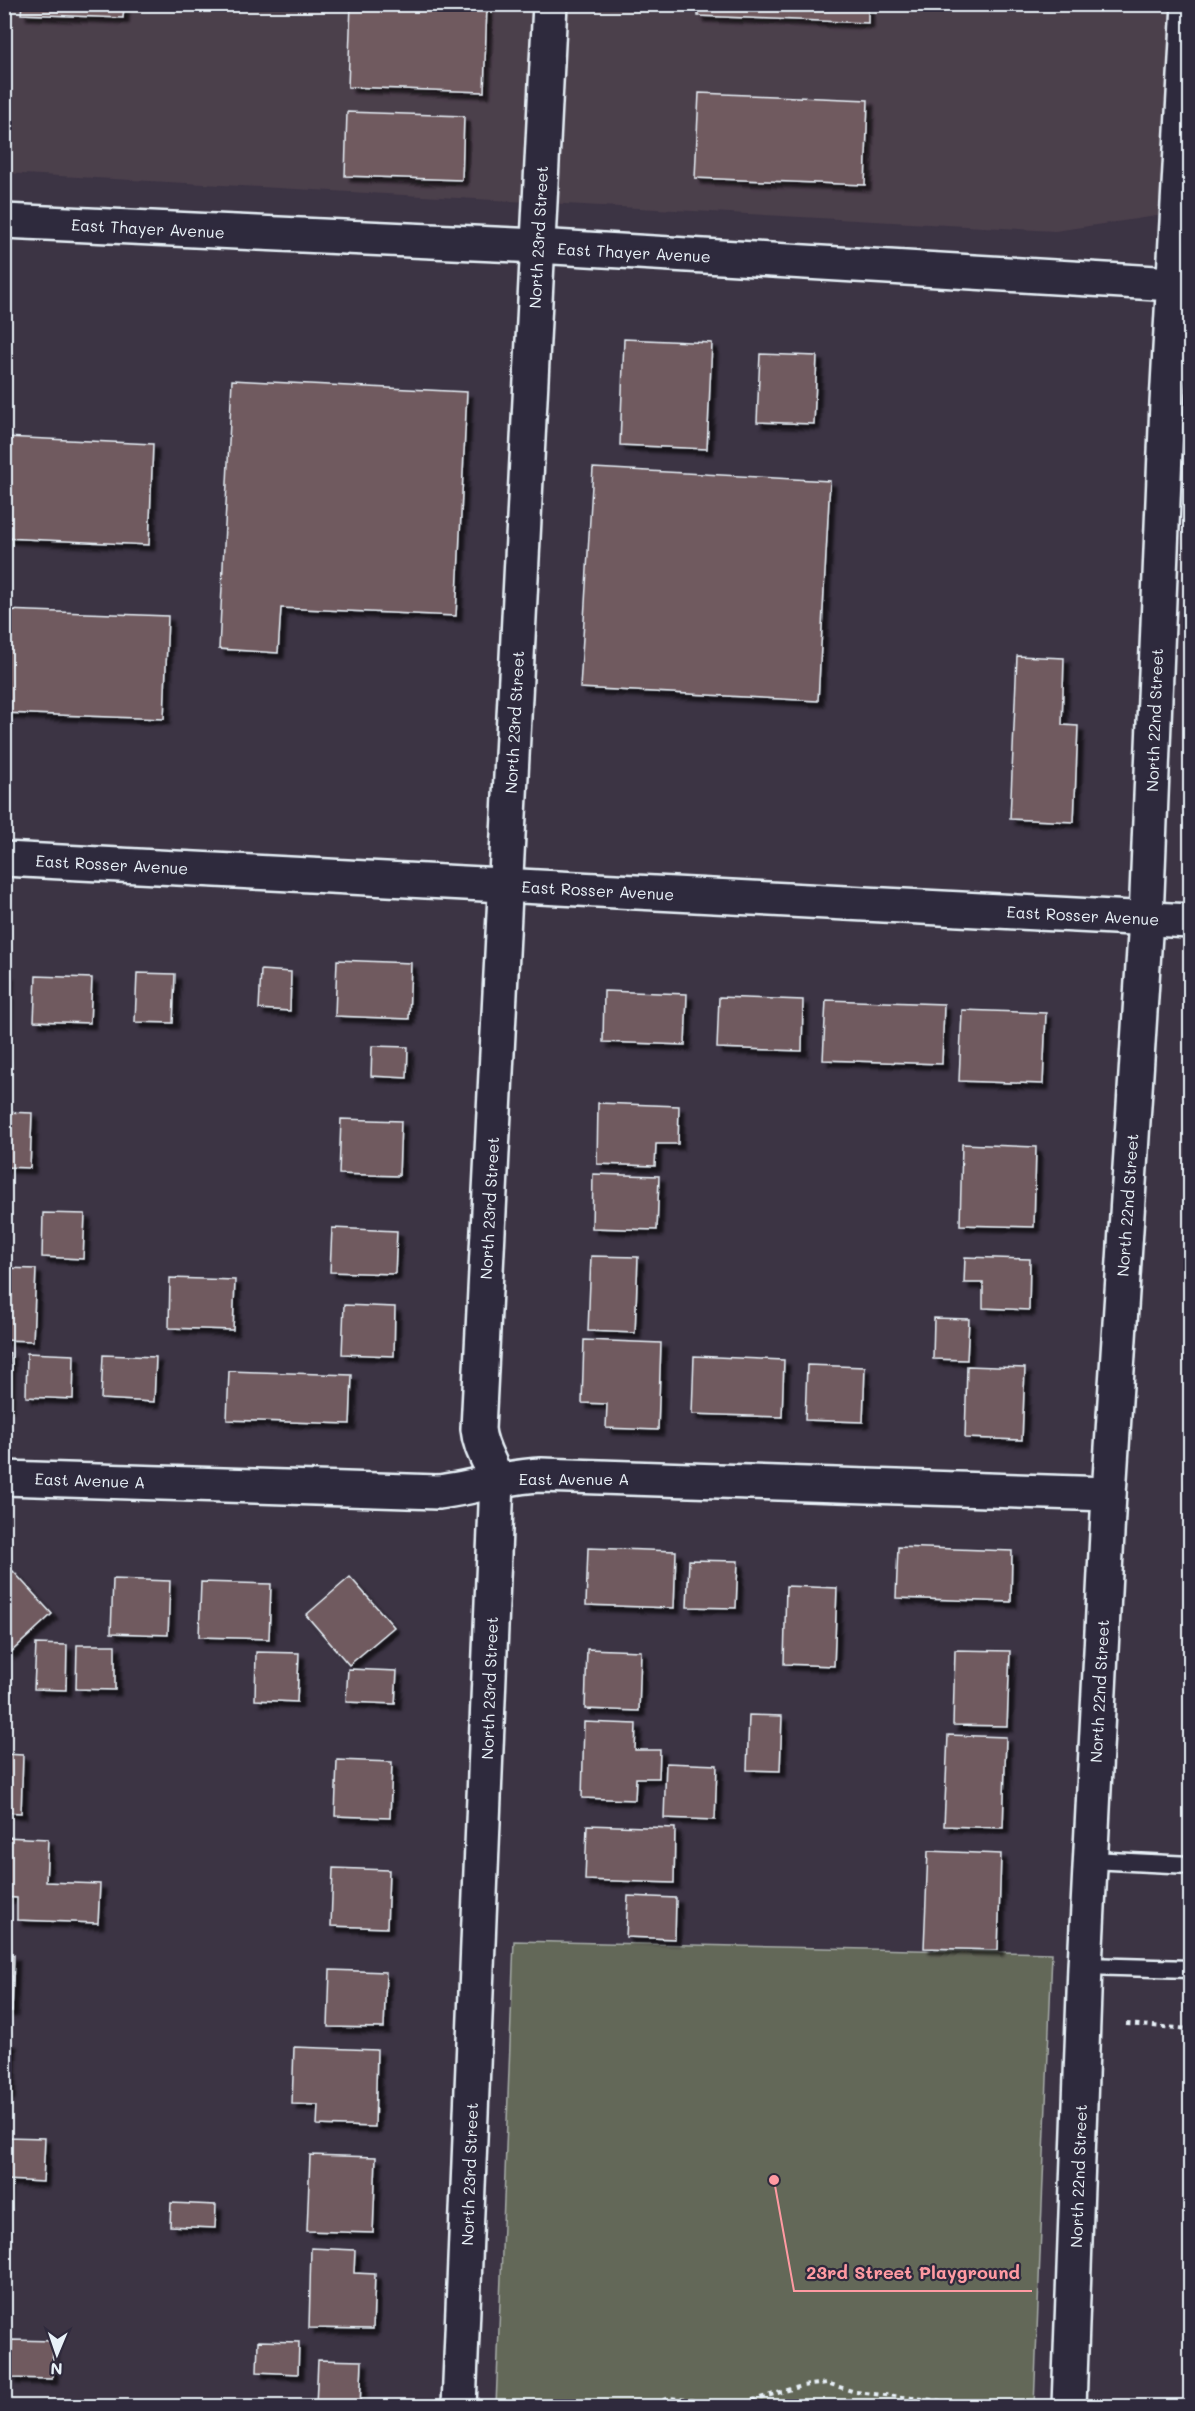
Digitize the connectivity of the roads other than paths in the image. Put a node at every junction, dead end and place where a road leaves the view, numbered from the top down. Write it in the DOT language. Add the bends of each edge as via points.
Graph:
graph roads {
  1 [pos="550,4"];
  2 [pos="1189,4"];
  3 [pos="4,220"];
  4 [pos="537,246"];
  5 [pos="1183,285"];
  6 [pos="4,859"];
  7 [pos="506,885"];
  8 [pos="1146,919"];
  9 [pos="1191,921"];
  10 [pos="4,1478"];
  11 [pos="497,1481"];
  12 [pos="1109,1494"];
  13 [pos="1091,1860"];
  14 [pos="1191,1865"];
  15 [pos="1085,1966"];
  16 [pos="1191,1969"];
  17 [pos="459,2406"];
  18 [pos="1069,2406"];
  1 -- 4 [label="street, North 23rd Street"];
  2 -- 5 [label="street, North 22nd Street"];
  3 -- 4 [label="street, East Thayer Avenue"];
  4 -- 5 [label="street, East Thayer Avenue"];
  4 -- 7 [label="street, North 23rd Street"];
  5 -- 8 [label="street, North 22nd Street"];
  6 -- 7 [label="street, East Rosser Avenue"];
  7 -- 8 [label="street, East Rosser Avenue"];
  7 -- 11 [label="street, North 23rd Street" via="478,1430 479,1445"];
  8 -- 9 [label="street, East Rosser Avenue"];
  8 -- 12 [label="street, North 22nd Street"];
  10 -- 11 [label="street, East Avenue A" via="438,1492"];
  11 -- 12 [label="street, East Avenue A" via="541,1475"];
  11 -- 17 [label="street, North 23rd Street"];
  12 -- 13 [label="street, North 22nd Street"];
  13 -- 14 [label="lane"];
  13 -- 15 [label="street, North 22nd Street"];
  15 -- 16 [label="lane"];
  15 -- 18 [label="street, North 22nd Street"];
}
